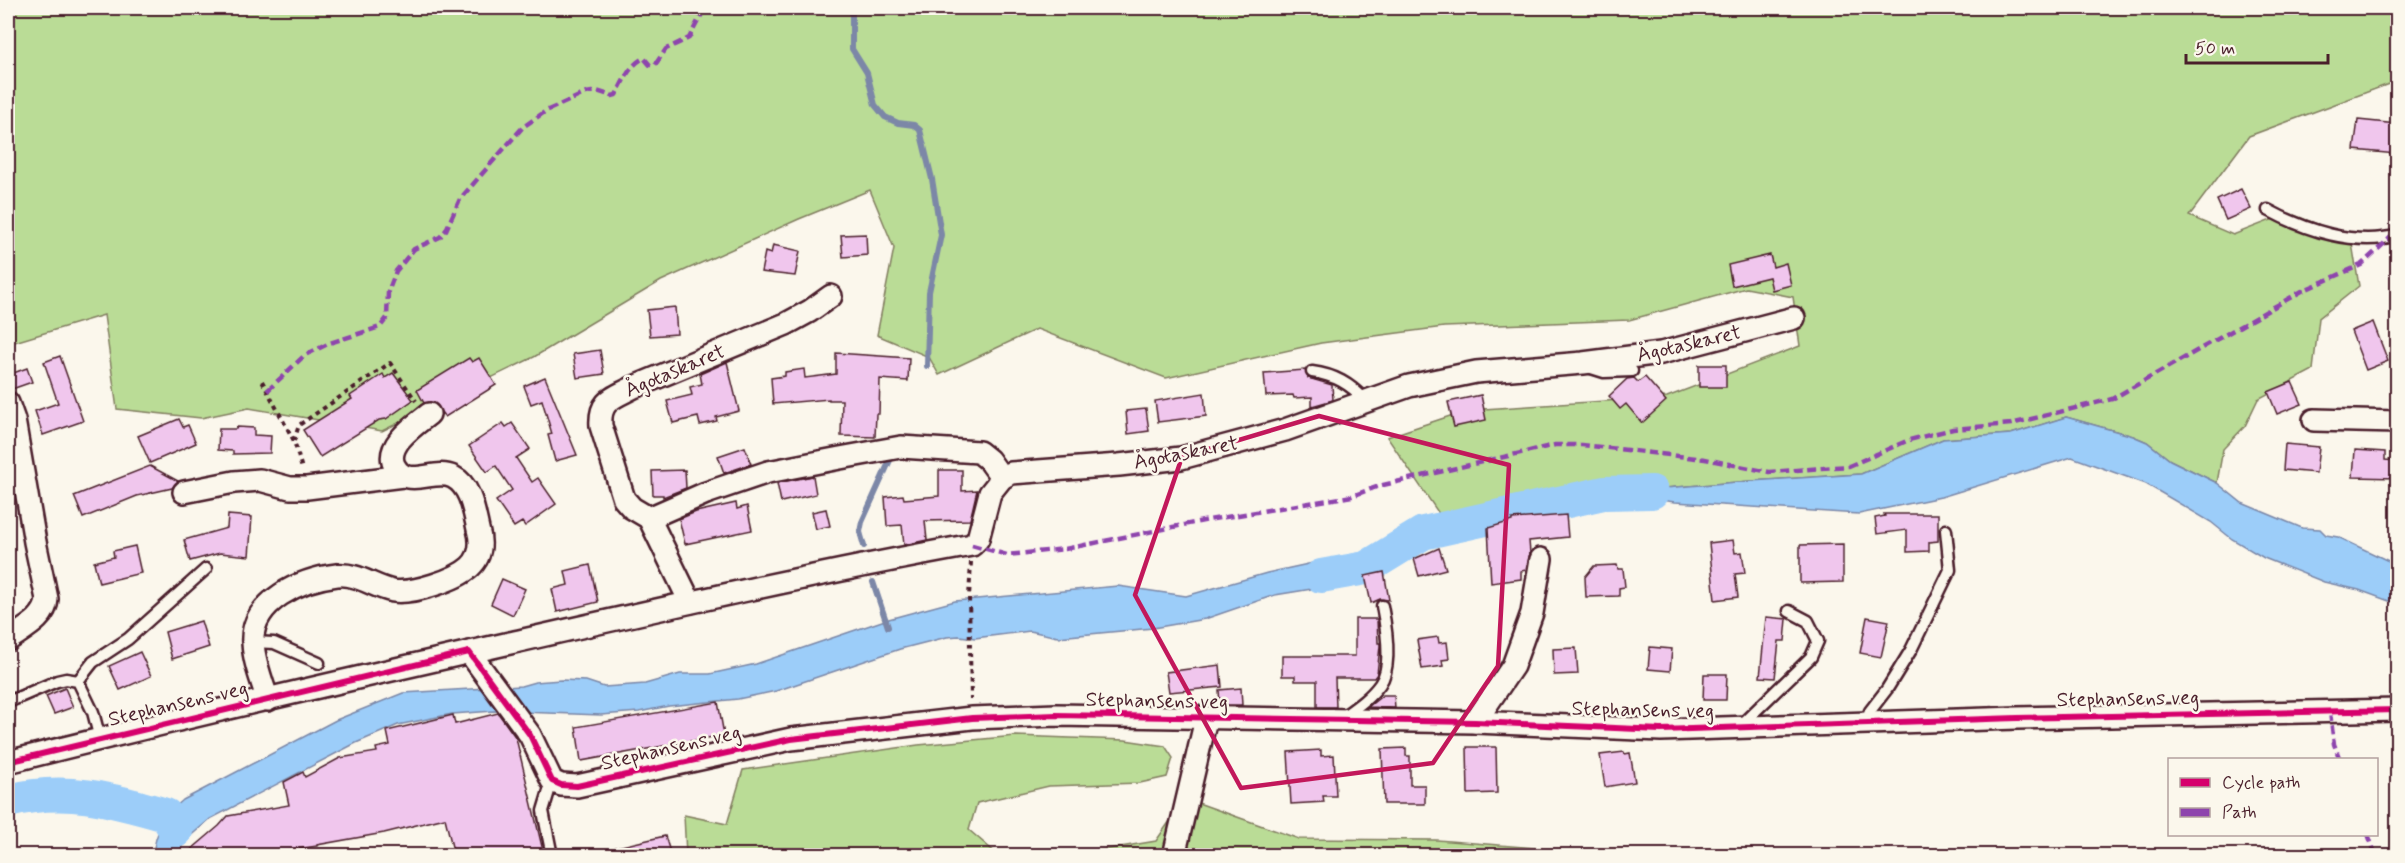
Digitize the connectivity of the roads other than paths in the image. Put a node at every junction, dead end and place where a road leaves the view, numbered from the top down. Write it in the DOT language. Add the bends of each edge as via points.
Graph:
graph roads {
  1 [pos="2268,210"];
  2 [pos="2397,235"];
  3 [pos="831,296"];
  4 [pos="1794,318"];
  5 [pos="1582,363"];
  6 [pos="1632,371"];
  7 [pos="1312,372"];
  8 [pos="1365,400"];
  9 [pos="8,403"];
  10 [pos="429,414"];
  11 [pos="2314,420"];
  12 [pos="2397,422"];
  13 [pos="402,476"];
  14 [pos="1002,478"];
  15 [pos="184,492"];
  16 [pos="649,518"];
  17 [pos="1946,530"];
  18 [pos="1541,559"];
  19 [pos="206,569"];
  20 [pos="690,602"];
  21 [pos="1382,606"];
  22 [pos="1790,611"];
  23 [pos="8,640"];
  24 [pos="252,642"];
  25 [pos="469,652"];
  26 [pos="319,663"];
  27 [pos="78,681"];
  28 [pos="268,700"];
  29 [pos="8,702"];
  30 [pos="2397,710"];
  31 [pos="1206,719"];
  32 [pos="1339,720"];
  33 [pos="1475,722"];
  34 [pos="1866,724"];
  35 [pos="1738,728"];
  36 [pos="100,739"];
  37 [pos="8,762"];
  38 [pos="552,781"];
  39 [pos="552,855"];
  40 [pos="1174,855"];
  1 -- 2 [label="lane" via="2333,235"];
  3 -- 16 [label="street, Ågotaskaret" via="786,324 634,387 604,405 601,426 624,499"];
  4 -- 5 [label="street, Ågotaskaret" via="1661,353"];
  5 -- 6 [label="lane, Ågotaskaret" via="1596,371"];
  5 -- 8 [label="street, Ågotaskaret" via="1467,374"];
  7 -- 8 [label="lane" via="1343,381"];
  8 -- 14 [label="street, Ågotaskaret" via="1285,430 1181,458 1020,471"];
  9 -- 23 [label="street" via="47,607"];
  10 -- 13 [label="street" via="392,452 393,463"];
  11 -- 12 [label="street"];
  13 -- 15 [label="street" via="301,488 260,480"];
  13 -- 24 [label="street" via="441,475 453,477 463,486 470,498 481,546 470,567 457,576 408,591 394,591 356,576 337,575 310,582 286,591 262,610"];
  14 -- 16 [label="street" via="979,452 901,447 768,472 706,492"];
  14 -- 20 [label="street" via="990,493 978,538 972,545"];
  16 -- 20 [label="street, Ågotaskaret"];
  17 -- 34 [label="lane" via="1950,570 1911,650 1870,711"];
  18 -- 33 [label="street" via="1532,613 1514,666"];
  19 -- 27 [label="lane" via="128,639 93,662"];
  20 -- 25 [label="street"];
  21 -- 32 [label="lane" via="1387,660 1382,682"];
  22 -- 35 [label="lane" via="1808,621 1818,641 1811,657"];
  24 -- 26 [label="lane" via="274,643"];
  24 -- 28 [label="street, Stephansens veg"];
  25 -- 28 [label="street, Stephansens veg"];
  25 -- 38 [label="street" via="530,735"];
  27 -- 29 [label="lane" via="57,681"];
  27 -- 36 [label="lane, Stephansens veg" via="93,712"];
  28 -- 36 [label="street, Stephansens veg"];
  30 -- 34 [label="street, Stephansens veg"];
  31 -- 32 [label="street, Stephansens veg"];
  31 -- 38 [label="street, Stephansens veg" via="972,718 814,735 577,786 561,786"];
  31 -- 40 [label="street"];
  32 -- 33 [label="street, Stephansens veg"];
  33 -- 35 [label="street, Stephansens veg" via="1638,730"];
  34 -- 35 [label="street, Stephansens veg"];
  36 -- 37 [label="street, Stephansens veg"];
  38 -- 39 [label="lane" via="543,811"];
}
